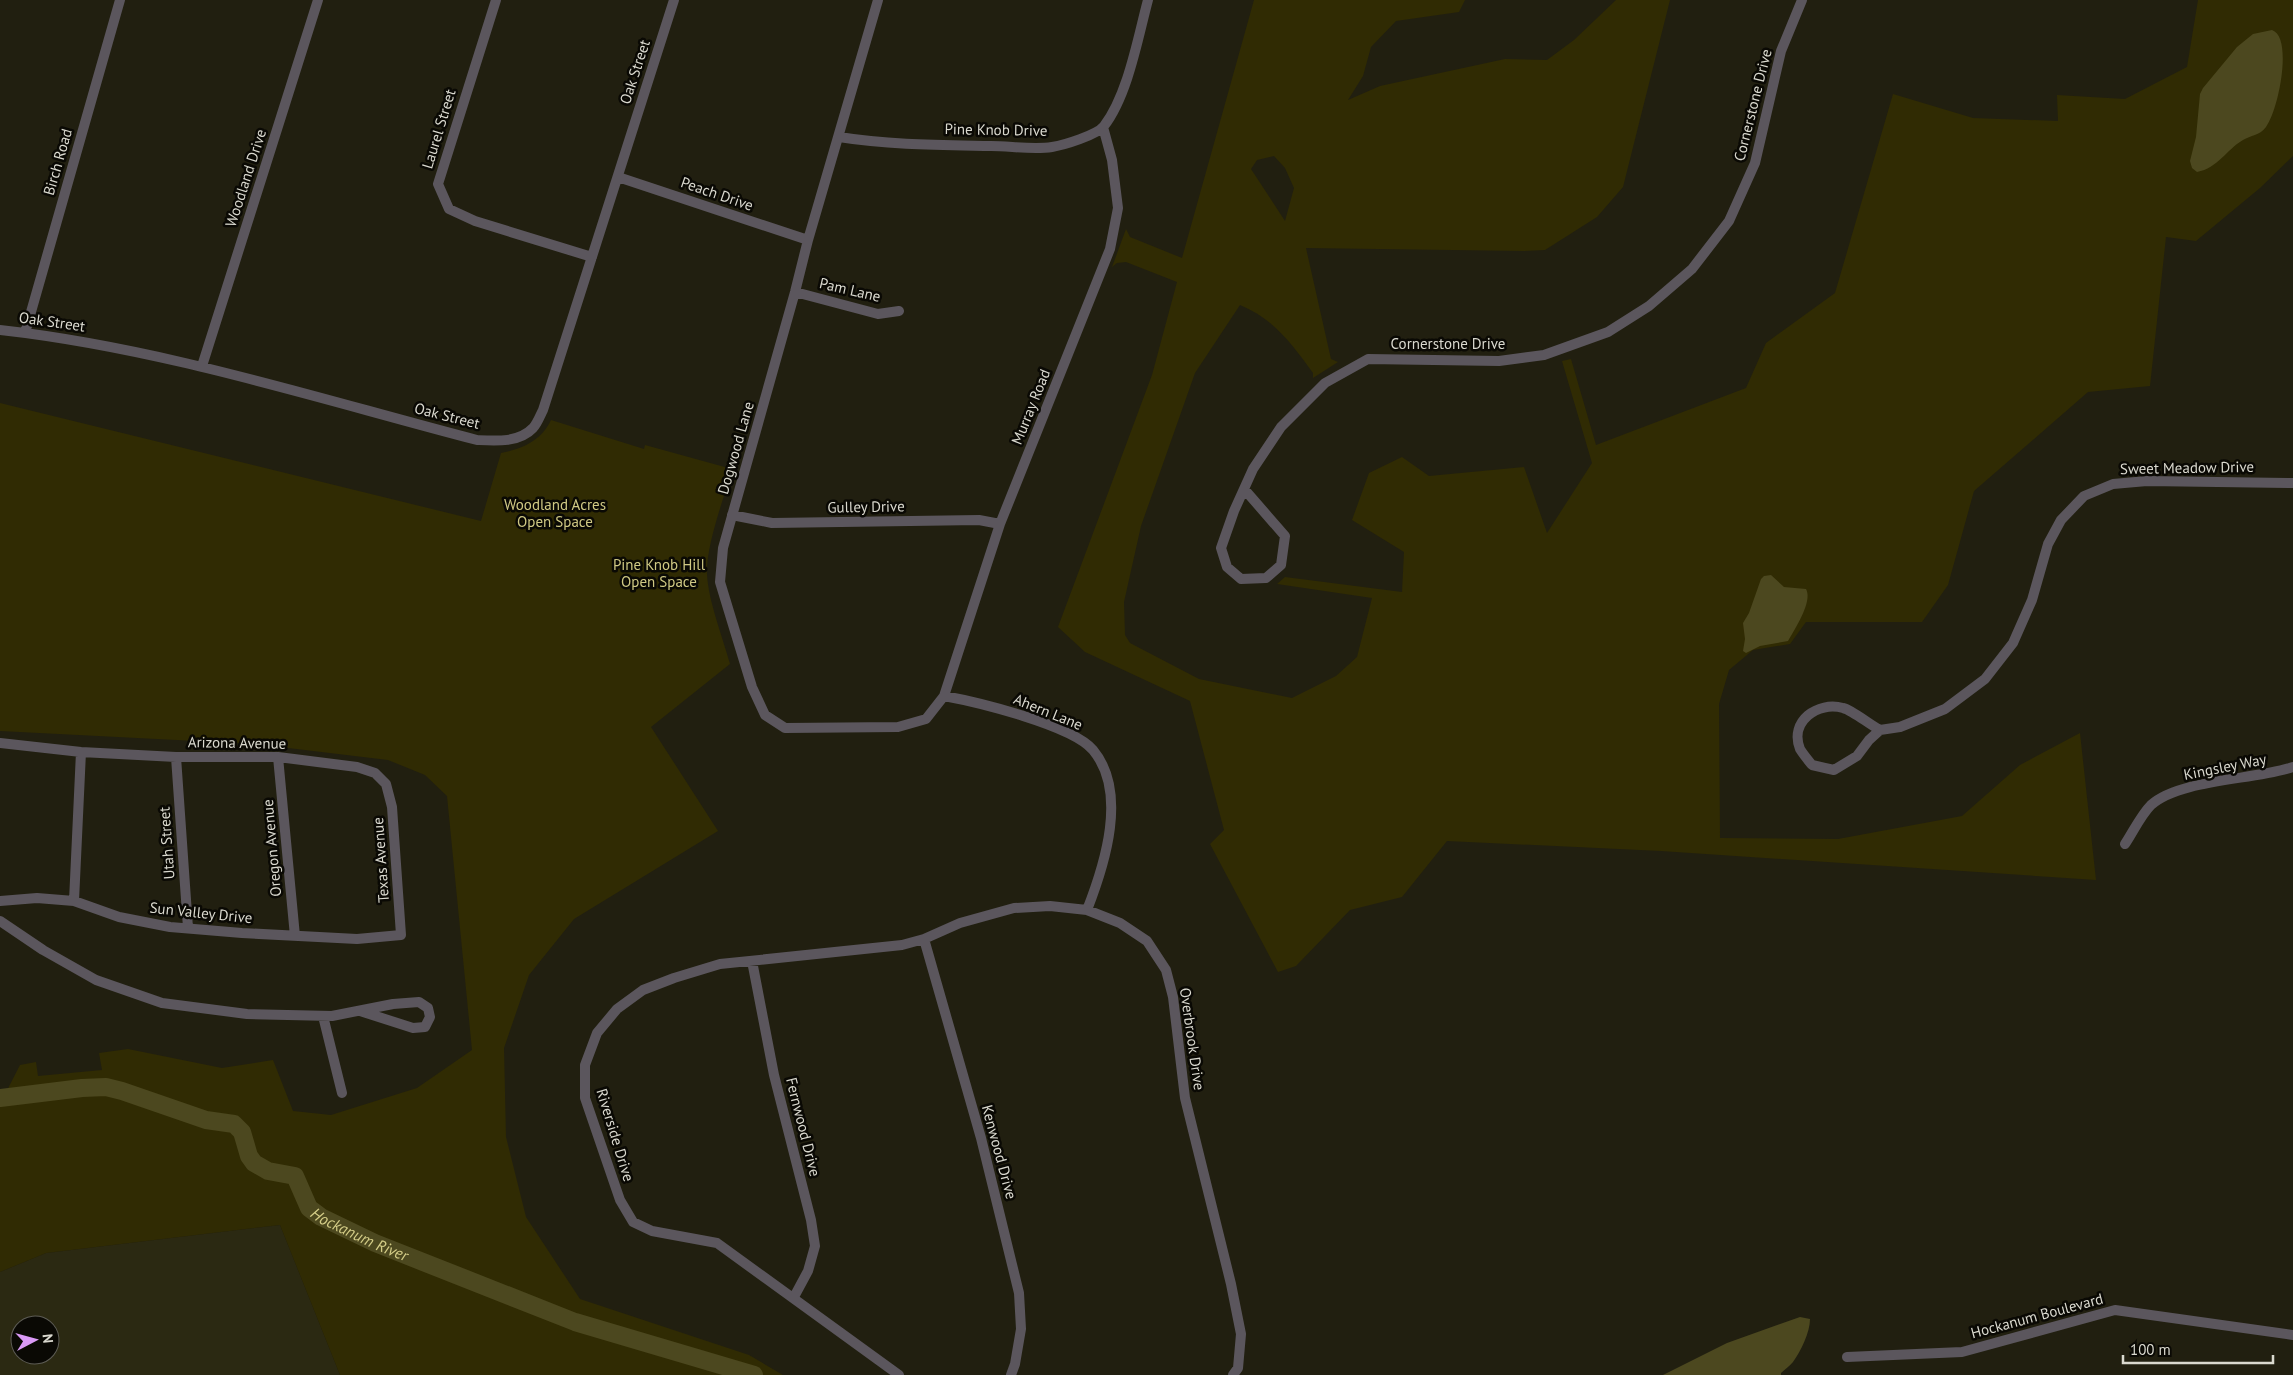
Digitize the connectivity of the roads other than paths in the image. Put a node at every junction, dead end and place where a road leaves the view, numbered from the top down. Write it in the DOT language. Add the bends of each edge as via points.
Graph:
graph roads {
  1 [pos="120,0"];
  2 [pos="318,0"];
  3 [pos="496,0"];
  4 [pos="674,0"];
  5 [pos="878,0"];
  6 [pos="1148,0"];
  7 [pos="1802,0"];
  8 [pos="1103,127"];
  9 [pos="839,137"];
  10 [pos="618,177"];
  11 [pos="808,240"];
  12 [pos="592,257"];
  13 [pos="795,292"];
  14 [pos="899,311"];
  15 [pos="0,330"];
  16 [pos="25,333"];
  17 [pos="202,366"];
  18 [pos="2293,483"];
  19 [pos="1245,490"];
  20 [pos="732,515"];
  21 [pos="1000,524"];
  22 [pos="944,696"];
  23 [pos="1880,730"];
  24 [pos="0,743"];
  25 [pos="81,752"];
  26 [pos="176,757"];
  27 [pos="278,757"];
  28 [pos="2293,767"];
  29 [pos="386,784"];
  30 [pos="2125,844"];
  31 [pos="0,901"];
  32 [pos="74,901"];
  33 [pos="1088,910"];
  34 [pos="0,921"];
  35 [pos="188,928"];
  36 [pos="401,935"];
  37 [pos="296,936"];
  38 [pos="924,939"];
  39 [pos="752,961"];
  40 [pos="360,1010"];
  41 [pos="323,1016"];
  42 [pos="342,1093"];
  43 [pos="794,1298"];
  44 [pos="2293,1335"];
  45 [pos="1847,1357"];
  46 [pos="899,1375"];
  47 [pos="1011,1375"];
  48 [pos="1233,1375"];
  1 -- 16 [label="street, Birch Road"];
  2 -- 17 [label="street, Woodland Drive"];
  3 -- 12 [label="street, Laurel Street" via="438,184 449,209 475,221"];
  4 -- 10 [label="street, Oak Street"];
  5 -- 9 [label="street, Dogwood Lane"];
  6 -- 8 [label="street" via="1131,63 1117,102"];
  7 -- 19 [label="street, Cornerstone Drive" via="1781,51 1755,163 1729,221 1692,269 1649,306 1608,332 1544,355 1499,361 1368,359 1325,383 1281,427 1253,469"];
  8 -- 9 [label="street, Pine Knob Drive" via="1078,140 1051,147 866,141"];
  8 -- 21 [label="street, Murray Road" via="1112,160 1118,208 1110,249"];
  9 -- 11 [label="street, Dogwood Lane"];
  10 -- 11 [label="street, Peach Drive"];
  10 -- 12 [label="street, Oak Street"];
  11 -- 13 [label="street, Dogwood Lane"];
  12 -- 17 [label="street, Oak Street" via="543,410 533,428 518,437 503,441 477,440"];
  13 -- 14 [label="street, Pam Lane" via="878,314"];
  13 -- 20 [label="street, Dogwood Lane"];
  15 -- 16 [label="street, Oak Street"];
  16 -- 17 [label="street, Oak Street"];
  18 -- 23 [label="street, Sweet Meadow Drive" via="2147,481 2113,484 2084,496 2061,520 2048,544 2032,600 2013,643 1985,680 1945,709 1900,727"];
  19 -- 19 [label="street, Cornerstone Drive" via="1221,548 1227,567 1241,579 1266,578 1281,565 1285,536"];
  20 -- 21 [label="street, Gulley Drive" via="772,523 979,520"];
  20 -- 22 [label="street, Dogwood Lane" via="723,548 720,582 752,687 765,715 785,728 898,727 926,718"];
  21 -- 22 [label="street, Murray Road"];
  22 -- 33 [label="street, Ahern Lane" via="977,702 1038,722 1076,737 1092,750 1107,774 1113,811 1097,885"];
  23 -- 23 [label="street" via="1857,756 1834,770 1812,765 1800,748 1798,731 1808,713 1825,706 1845,708"];
  24 -- 25 [label="street, Arizona Avenue"];
  25 -- 26 [label="street, Arizona Avenue"];
  25 -- 32 [label="street"];
  26 -- 27 [label="street, Arizona Avenue"];
  26 -- 35 [label="street, Utah Street"];
  27 -- 29 [label="street, Arizona Avenue" via="357,767 375,773"];
  27 -- 37 [label="street, Oregon Avenue"];
  28 -- 30 [label="street, Kingsley Way" via="2171,793 2151,805"];
  29 -- 36 [label="street, Texas Avenue" via="392,807"];
  31 -- 32 [label="street, Sun Valley Drive" via="37,898"];
  32 -- 35 [label="street, Sun Valley Drive" via="119,917"];
  33 -- 38 [label="street, Overbrook Drive" via="1050,906 1014,908 960,923"];
  33 -- 48 [label="street, Overbrook Drive" via="1120,923 1147,941 1166,970 1173,997 1185,1098 1241,1334 1238,1368"];
  34 -- 41 [label="street" via="96,980 162,1003 247,1014"];
  35 -- 37 [label="street, Sun Valley Drive"];
  36 -- 37 [label="street, Sun Valley Drive" via="357,940"];
  38 -- 39 [label="street, Riverside Drive" via="893,946"];
  38 -- 47 [label="street, Kenwood Drive" via="981,1138 1019,1293 1021,1329 1016,1364"];
  39 -- 43 [label="street, Fernwood Drive" via="774,1075 815,1246 808,1271"];
  39 -- 43 [label="street, Riverside Drive" via="720,964 674,978 643,990 617,1009 597,1032 585,1065 586,1098 620,1200 633,1222 652,1231 716,1243"];
  40 -- 40 [label="street" via="418,1002 428,1008 430,1017 425,1027 413,1028"];
  40 -- 41 [label="street"];
  41 -- 42 [label="street"];
  43 -- 46 [label="street, Riverside Drive"];
  44 -- 45 [label="street, Hockanum Boulevard" via="2115,1310 1962,1352"];
}
